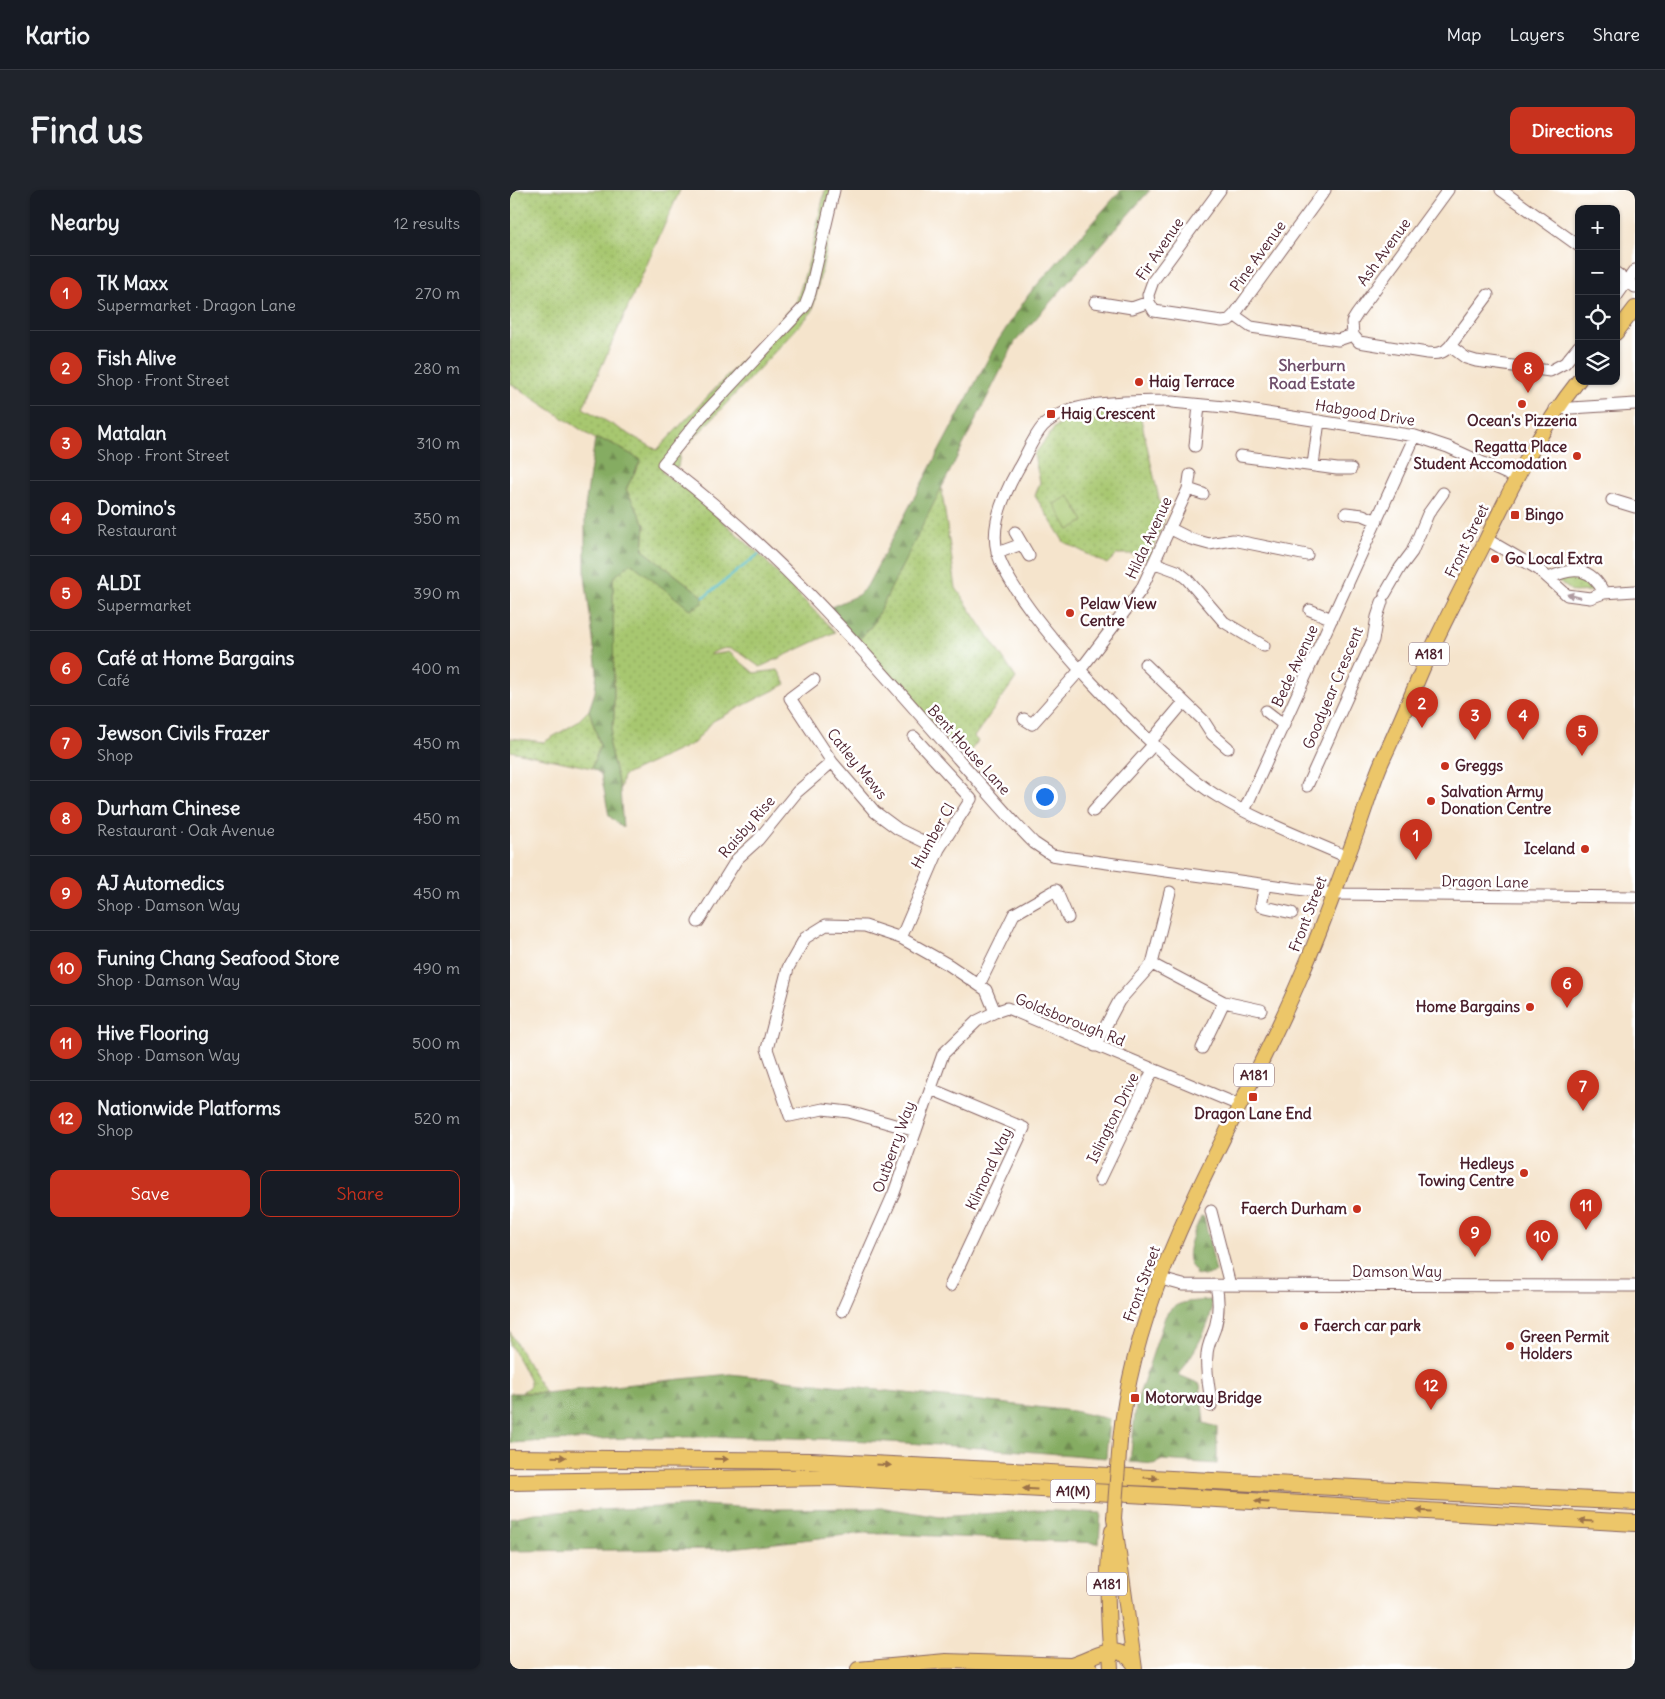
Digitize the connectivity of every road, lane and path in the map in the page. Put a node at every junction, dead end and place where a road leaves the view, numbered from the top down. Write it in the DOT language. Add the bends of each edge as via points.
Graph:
graph roads {
  1 [pos="834,190"];
  2 [pos="1220,190"];
  3 [pos="1325,190"];
  4 [pos="1448,190"];
  5 [pos="1501,190"];
  6 [pos="1575,243"];
  7 [pos="1635,270"];
  8 [pos="1620,276"];
  9 [pos="1632,284"];
  10 [pos="1488,295"];
  11 [pos="1618,295"];
  12 [pos="1095,302"];
  13 [pos="1149,302"];
  14 [pos="1635,308"];
  15 [pos="1234,315"];
  16 [pos="1620,328"];
  17 [pos="1353,335"];
  18 [pos="1450,346"];
  19 [pos="1575,351"];
  20 [pos="1575,385"];
  21 [pos="1635,404"];
  22 [pos="1199,405"];
  23 [pos="1555,409"];
  24 [pos="1319,421"];
  25 [pos="1416,436"];
  26 [pos="1195,446"];
  27 [pos="1240,456"];
  28 [pos="1313,465"];
  29 [pos="1351,469"];
  30 [pos="1190,475"];
  31 [pos="1516,478"];
  32 [pos="1188,489"];
  33 [pos="1443,493"];
  34 [pos="1203,494"];
  35 [pos="1612,500"];
  36 [pos="1635,508"];
  37 [pos="1346,513"];
  38 [pos="1377,521"];
  39 [pos="1171,529"];
  40 [pos="1015,532"];
  41 [pos="1486,539"];
  42 [pos="1022,544"];
  43 [pos="996,548"];
  44 [pos="1307,555"];
  45 [pos="1028,556"];
  46 [pos="1155,562"];
  47 [pos="1549,578"];
  48 [pos="1635,591"];
  49 [pos="1604,593"];
  50 [pos="1310,610"];
  51 [pos="1332,619"];
  52 [pos="1264,646"];
  53 [pos="1145,664"];
  54 [pos="1081,669"];
  55 [pos="814,680"];
  56 [pos="1184,702"];
  57 [pos="1266,711"];
  58 [pos="1284,725"];
  59 [pos="914,736"];
  60 [pos="1033,736"];
  61 [pos="1238,741"];
  62 [pos="1152,743"];
  63 [pos="832,762"];
  64 [pos="1307,786"];
  65 [pos="1093,811"];
  66 [pos="1244,811"];
  67 [pos="939,850"];
  68 [pos="1347,857"];
  69 [pos="1265,885"];
  70 [pos="1170,892"];
  71 [pos="1334,894"];
  72 [pos="1635,897"];
  73 [pos="1292,913"];
  74 [pos="1068,918"];
  75 [pos="698,922"];
  76 [pos="901,938"];
  77 [pos="1152,964"];
  78 [pos="979,985"];
  79 [pos="1224,1002"];
  80 [pos="1261,1010"];
  81 [pos="995,1012"];
  82 [pos="1096,1046"];
  83 [pos="1202,1048"];
  84 [pos="1153,1070"];
  85 [pos="931,1089"];
  86 [pos="1239,1105"];
  87 [pos="916,1131"];
  88 [pos="1100,1180"];
  89 [pos="1211,1211"];
  90 [pos="1161,1279"];
  91 [pos="1216,1285"];
  92 [pos="1230,1285"];
  93 [pos="950,1286"];
  94 [pos="1635,1286"];
  95 [pos="842,1311"];
  96 [pos="1211,1406"];
  97 [pos="510,1458"];
  98 [pos="510,1482"];
  99 [pos="1635,1502"];
  100 [pos="1114,1518"];
  101 [pos="1635,1523"];
  102 [pos="1121,1576"];
  103 [pos="1114,1650"];
  104 [pos="1070,1665"];
  105 [pos="1135,1667"];
  106 [pos="858,1669"];
  107 [pos="1091,1669"];
  108 [pos="1111,1669"];
  1 -- 69 [label="street, Bent House Lane" via="805,306 701,417 663,464 749,534 824,610 1042,849 1083,860"];
  2 -- 13 [label="street, Fir Avenue" via="1153,281"];
  3 -- 15 [label="street, Pine Avenue"];
  4 -- 17 [label="street, Ash Avenue" via="1356,314 1352,322"];
  5 -- 6 [label="street"];
  7 -- 9 [label="street"];
  8 -- 9 [label="street"];
  9 -- 11 [label="street"];
  10 -- 18 [label="street"];
  12 -- 13 [label="street" via="1132,308"];
  13 -- 15 [label="street" via="1154,311 1222,322"];
  14 -- 16 [label="main road"];
  15 -- 17 [label="street" via="1251,326 1338,340"];
  17 -- 18 [label="street" via="1359,342 1427,353 1437,354"];
  18 -- 19 [label="street" via="1466,358 1550,371 1566,363"];
  20 -- 23 [label="main road, A181"];
  21 -- 23 [label="street"];
  22 -- 24 [label="street, Habgood Drive"];
  22 -- 26 [label="street"];
  22 -- 43 [label="street, Habgood Drive" via="1169,402 1078,407 1056,417 1043,427 1014,475 1002,502 995,532"];
  23 -- 31 [label="main road, Front Street / A181"];
  24 -- 25 [label="street, Habgood Drive"];
  24 -- 28 [label="street"];
  25 -- 31 [label="street, Habgood Drive"];
  25 -- 38 [label="street, Bede Avenue"];
  27 -- 28 [label="street"];
  28 -- 29 [label="street"];
  30 -- 32 [label="street, Hilda Avenue"];
  31 -- 41 [label="main road, Front Street / A181"];
  32 -- 34 [label="street, Hilda Avenue"];
  32 -- 39 [label="street, Hilda Avenue"];
  33 -- 64 [label="street, Goodyear Crescent" via="1428,514 1412,552 1384,598 1373,640"];
  35 -- 36 [label="street"];
  37 -- 38 [label="street"];
  38 -- 51 [label="street, Bede Avenue"];
  39 -- 44 [label="street" via="1192,540 1209,544 1233,540"];
  39 -- 46 [label="street, Hilda Avenue"];
  40 -- 42 [label="street"];
  41 -- 47 [label="street"];
  41 -- 68 [label="main road, Front Street / A181" via="1426,660 1384,758"];
  42 -- 43 [label="street"];
  42 -- 45 [label="street"];
  43 -- 54 [label="street" via="1003,568 1029,607"];
  46 -- 52 [label="street" via="1177,571 1224,622"];
  46 -- 54 [label="street, Hilda Avenue" via="1142,590"];
  49 -- 47 [label="street, one-way" via="1590,598 1568,595"];
  47 -- 49 [label="street" via="1563,571 1588,573 1597,579"];
  48 -- 49 [label="street"];
  50 -- 51 [label="street, Bede Avenue"];
  51 -- 58 [label="street, Bede Avenue"];
  53 -- 56 [label="street"];
  54 -- 60 [label="street, Hilda Avenue" via="1028,721"];
  54 -- 62 [label="street"];
  55 -- 63 [label="street, Catley Mews" via="790,698"];
  56 -- 61 [label="street" via="1203,720 1226,751"];
  56 -- 62 [label="street"];
  57 -- 58 [label="street, Bede Avenue"];
  58 -- 66 [label="street, Bede Avenue"];
  59 -- 67 [label="street, Humber Cl" via="971,799"];
  62 -- 65 [label="street"];
  62 -- 66 [label="street" via="1215,795"];
  63 -- 67 [label="street, Catley Mews" via="875,812 898,829"];
  63 -- 75 [label="street, Raisby Rise" via="797,792 758,840 737,859"];
  66 -- 68 [label="street"];
  67 -- 76 [label="street, Humber Cl"];
  68 -- 71 [label="main road, Front Street / A181"];
  69 -- 71 [label="street, Bent House Lane"];
  69 -- 73 [label="street" via="1260,912"];
  70 -- 77 [label="street"];
  71 -- 72 [label="street, Dragon Lane"];
  71 -- 86 [label="main road, Front Street / A181" via="1289,1005"];
  74 -- 78 [label="street" via="1056,890 1014,914"];
  76 -- 78 [label="street, Goldsborough Rd"];
  76 -- 87 [label="street, Goldsborough Rd" via="865,926 826,925 805,938 788,968 767,1049 790,1116 823,1109 849,1112"];
  77 -- 79 [label="street"];
  77 -- 82 [label="street" via="1119,1001"];
  78 -- 81 [label="street, Goldsborough Rd" via="986,990"];
  79 -- 80 [label="street"];
  79 -- 83 [label="street"];
  81 -- 82 [label="street, Goldsborough Rd" via="1007,1008"];
  81 -- 85 [label="street, Outberry Way" via="977,1021 943,1054"];
  82 -- 84 [label="street, Goldsborough Rd"];
  84 -- 86 [label="street, Goldsborough Rd"];
  84 -- 88 [label="street, Islington Drive"];
  85 -- 87 [label="street, Outberry Way"];
  85 -- 93 [label="street, Kilmond Way" via="1024,1128"];
  86 -- 90 [label="main road, Front Street / A181" via="1195,1196"];
  87 -- 95 [label="street, Outberry Way" via="894,1193"];
  89 -- 92 [label="street"];
  90 -- 91 [label="street, Damson Way" via="1184,1285"];
  90 -- 100 [label="main road, Front Street / A181, bridge" via="1130,1374 1123,1409"];
  91 -- 92 [label="street, Damson Way"];
  91 -- 96 [label="street" via="1216,1326 1206,1362"];
  92 -- 94 [label="street, Damson Way"];
  97 -- 99 [label="highway, A1(M), one-way" via="811,1461"];
  101 -- 98 [label="highway, A1(M), one-way" via="832,1477"];
  100 -- 102 [label="main road, A181"];
  100 -- 103 [label="main road, A181" via="1108,1550 1107,1601"];
  102 -- 103 [label="main road, A181"];
  102 -- 105 [label="main road"];
  103 -- 104 [label="main road"];
  103 -- 105 [label="main road" via="1127,1655"];
  103 -- 108 [label="main road"];
  104 -- 106 [label="main road" via="946,1661"];
  104 -- 107 [label="main road"];
}
